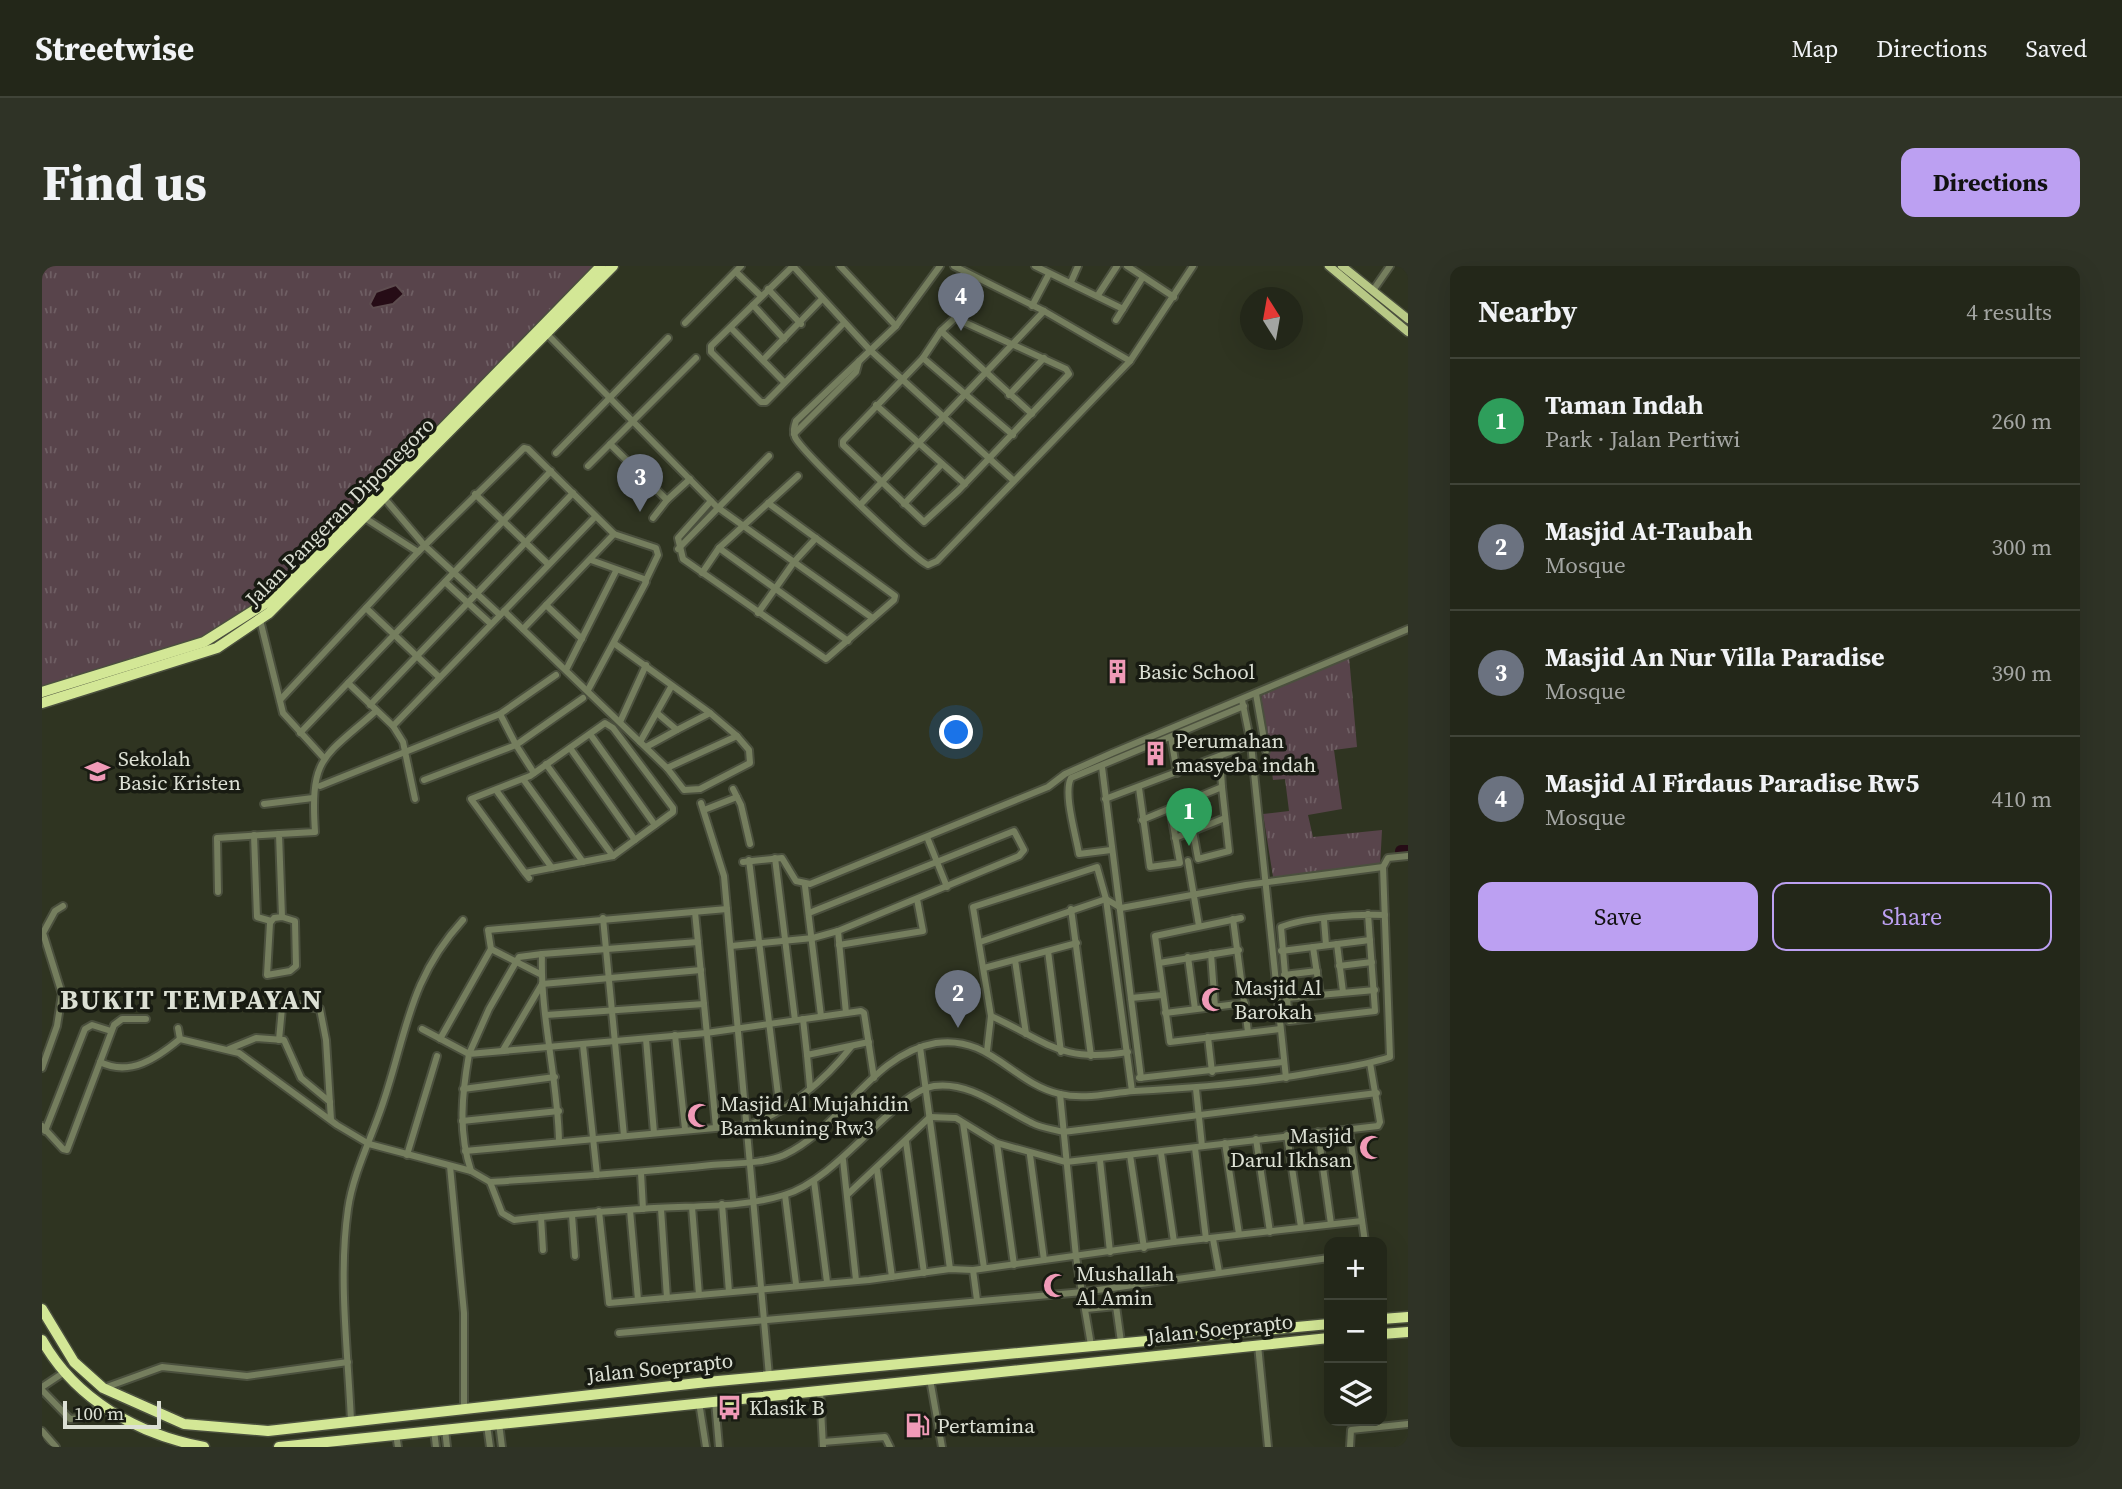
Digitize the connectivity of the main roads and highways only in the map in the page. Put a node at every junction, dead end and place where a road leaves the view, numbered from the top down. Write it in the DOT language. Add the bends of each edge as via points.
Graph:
graph roads {
  1 [pos="601,266"];
  2 [pos="612,266"];
  3 [pos="1329,266"];
  4 [pos="1342,266"];
  5 [pos="1408,319"];
  6 [pos="1408,332"];
  7 [pos="42,692"];
  8 [pos="42,703"];
  9 [pos="42,1309"];
  10 [pos="1408,1317"];
  11 [pos="1387,1319"];
  12 [pos="1324,1325"];
  13 [pos="1293,1328"];
  14 [pos="1408,1332"];
  15 [pos="1387,1334"];
  16 [pos="1324,1338"];
  17 [pos="42,1340"];
  18 [pos="1294,1340"];
  19 [pos="175,1444"];
  20 [pos="204,1447"];
  21 [pos="279,1447"];
  1 -- 7 [label="highway, Jalan Pangeran Diponegoro" via="269,601 204,642"];
  2 -- 8 [label="highway, Jalan Pangeran Diponegoro" via="280,605 217,648"];
  3 -- 6 [label="main road"];
  4 -- 5 [label="main road"];
  9 -- 13 [label="highway, Jalan Soeprapto" via="74,1362 103,1388 184,1424 268,1431 769,1376"];
  10 -- 11 [label="highway"];
  12 -- 13 [label="highway, Jalan Soeprapto"];
  13 -- 18 [label="highway"];
  14 -- 15 [label="highway"];
  16 -- 18 [label="highway, Jalan Soeprapto"];
  17 -- 19 [label="highway" via="63,1373 84,1394"];
  18 -- 21 [label="highway, Jalan Soeprapto"];
  19 -- 20 [label="highway"];
}
